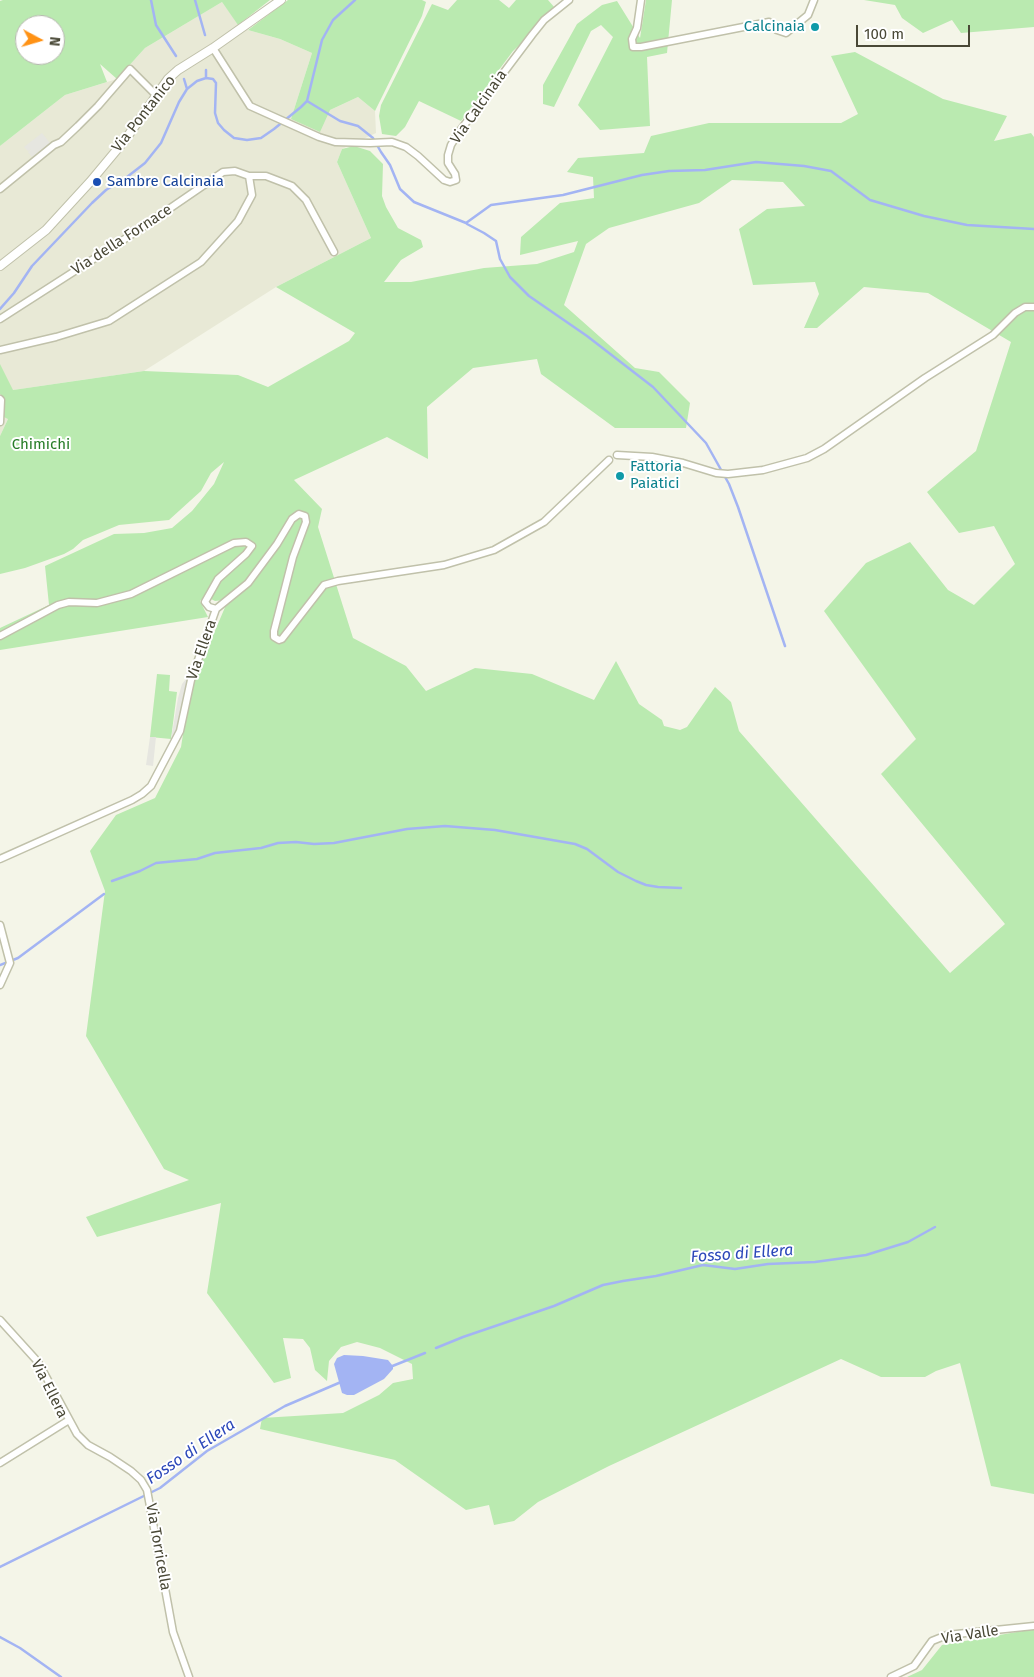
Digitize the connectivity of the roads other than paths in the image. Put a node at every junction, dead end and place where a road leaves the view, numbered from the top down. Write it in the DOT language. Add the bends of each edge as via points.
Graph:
graph roads {
  1 [pos="281,0"];
  2 [pos="569,0"];
  3 [pos="641,0"];
  4 [pos="814,0"];
  5 [pos="213,48"];
  6 [pos="156,95"];
  7 [pos="249,176"];
  8 [pos="0,189"];
  9 [pos="334,252"];
  10 [pos="0,266"];
  11 [pos="1034,307"];
  12 [pos="0,319"];
  13 [pos="0,350"];
  14 [pos="0,399"];
  15 [pos="0,422"];
  16 [pos="617,455"];
  17 [pos="609,460"];
  18 [pos="216,609"];
  19 [pos="0,636"];
  20 [pos="0,859"];
  21 [pos="0,925"];
  22 [pos="0,984"];
  23 [pos="0,1320"];
  24 [pos="69,1420"];
  25 [pos="0,1463"];
  26 [pos="1034,1626"];
  27 [pos="189,1677"];
  28 [pos="891,1677"];
  1 -- 5 [label="street, Via Pontanico"];
  2 -- 5 [label="street, Via Calcinaia" via="532,34 459,132 448,155 456,180 450,182 418,156 392,142 335,142 250,106"];
  3 -- 4 [label="street" via="633,47 769,22 786,33 808,15"];
  5 -- 6 [label="street, Via Pontanico" via="178,70"];
  6 -- 8 [label="street" via="130,69 61,142"];
  6 -- 10 [label="street, Via Pontanico" via="125,140 52,224"];
  7 -- 9 [label="street, Via della Fornace" via="266,176 292,186 306,200"];
  7 -- 12 [label="street, Via della Fornace" via="235,171 223,172"];
  7 -- 13 [label="street" via="252,195 238,220 201,262 109,321"];
  11 -- 16 [label="street" via="1024,307 1015,313 993,335 808,458 763,470 728,474 652,457"];
  14 -- 15 [label="street"];
  17 -- 18 [label="street" via="544,522 494,550 444,565 324,585 279,640 274,637 274,631 293,557 306,522 305,516 299,514 292,519 248,583"];
  18 -- 19 [label="street, Via Ellera" via="206,602 218,578 252,546 246,542 234,544 131,594 97,603 58,605"];
  18 -- 20 [label="street, Via Ellera" via="191,680 180,731 151,786 132,800"];
  21 -- 22 [label="street" via="10,963"];
  23 -- 24 [label="street, Via Ellera" via="38,1362"];
  24 -- 25 [label="street, Via Ellera"];
  24 -- 27 [label="street, Via Torricella" via="88,1445 131,1471 148,1493 173,1632"];
  26 -- 28 [label="street, Via Valle" via="947,1635 932,1641 914,1666"];
}
